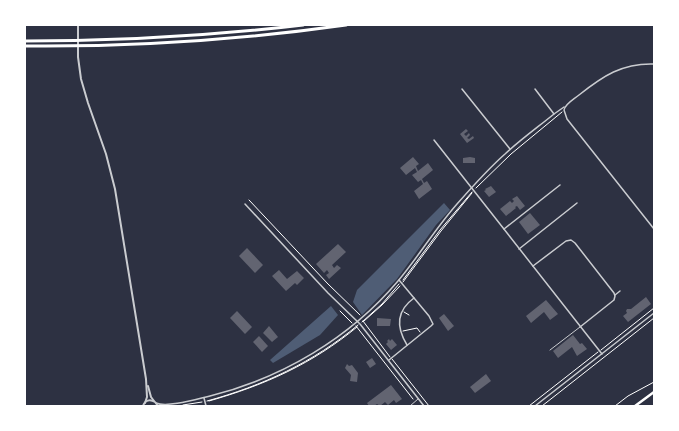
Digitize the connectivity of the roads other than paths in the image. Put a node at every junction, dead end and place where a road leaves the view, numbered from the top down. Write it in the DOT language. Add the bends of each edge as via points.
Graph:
graph roads {
  1 [pos="78,25"];
  2 [pos="303,25"];
  3 [pos="346,25"];
  4 [pos="25,41"];
  5 [pos="25,46"];
  6 [pos="654,64"];
  7 [pos="462,89"];
  8 [pos="535,89"];
  9 [pos="564,107"];
  10 [pos="554,114"];
  11 [pos="434,140"];
  12 [pos="510,149"];
  13 [pos="560,185"];
  14 [pos="472,188"];
  15 [pos="577,203"];
  16 [pos="245,204"];
  17 [pos="504,229"];
  18 [pos="654,229"];
  19 [pos="519,249"];
  20 [pos="533,266"];
  21 [pos="399,280"];
  22 [pos="620,291"];
  23 [pos="615,295"];
  24 [pos="414,298"];
  25 [pos="654,313"];
  26 [pos="357,322"];
  27 [pos="580,327"];
  28 [pos="407,345"];
  29 [pos="550,350"];
  30 [pos="602,354"];
  31 [pos="389,360"];
  32 [pos="146,379"];
  33 [pos="654,392"];
  34 [pos="204,398"];
  35 [pos="419,399"];
  36 [pos="155,402"];
  37 [pos="174,403"];
  38 [pos="143,405"];
  39 [pos="158,406"];
  40 [pos="166,406"];
  41 [pos="206,406"];
  42 [pos="410,406"];
  43 [pos="424,406"];
  44 [pos="536,406"];
  45 [pos="635,406"];
  1 -- 32 [label="street" via="78,57 84,91 104,146 115,189"];
  2 -- 4 [label="highway" via="149,38"];
  3 -- 5 [label="highway" via="276,34 175,42 101,46"];
  6 -- 9 [label="street" via="631,66 609,74"];
  7 -- 12 [label="street"];
  8 -- 10 [label="street"];
  9 -- 10 [label="street"];
  9 -- 18 [label="street" via="567,119"];
  10 -- 12 [label="street"];
  11 -- 14 [label="street"];
  12 -- 14 [label="street"];
  13 -- 17 [label="street"];
  14 -- 17 [label="street"];
  14 -- 21 [label="street"];
  15 -- 19 [label="street"];
  16 -- 26 [label="street"];
  17 -- 19 [label="street"];
  19 -- 20 [label="street"];
  20 -- 23 [label="street" via="571,240"];
  20 -- 27 [label="street"];
  21 -- 24 [label="street"];
  21 -- 26 [label="street"];
  22 -- 23 [label="street"];
  23 -- 27 [label="street" via="614,300"];
  24 -- 28 [label="street" via="405,306 400,320 401,332"];
  24 -- 28 [label="street" via="433,322"];
  25 -- 30 [label="street"];
  26 -- 31 [label="street"];
  26 -- 34 [label="street" via="320,349 274,374"];
  27 -- 29 [label="lane"];
  27 -- 30 [label="street"];
  28 -- 31 [label="street"];
  30 -- 44 [label="street"];
  31 -- 35 [label="street"];
  32 -- 36 [label="street"];
  32 -- 38 [label="street" via="147,397"];
  33 -- 45 [label="main road"];
  34 -- 37 [label="street"];
  34 -- 41 [label="street"];
  35 -- 42 [label="lane"];
  35 -- 43 [label="street"];
  36 -- 37 [label="street"];
  36 -- 38 [label="street" via="150,400"];
  36 -- 39 [label="street"];
  37 -- 40 [label="street"];
}
